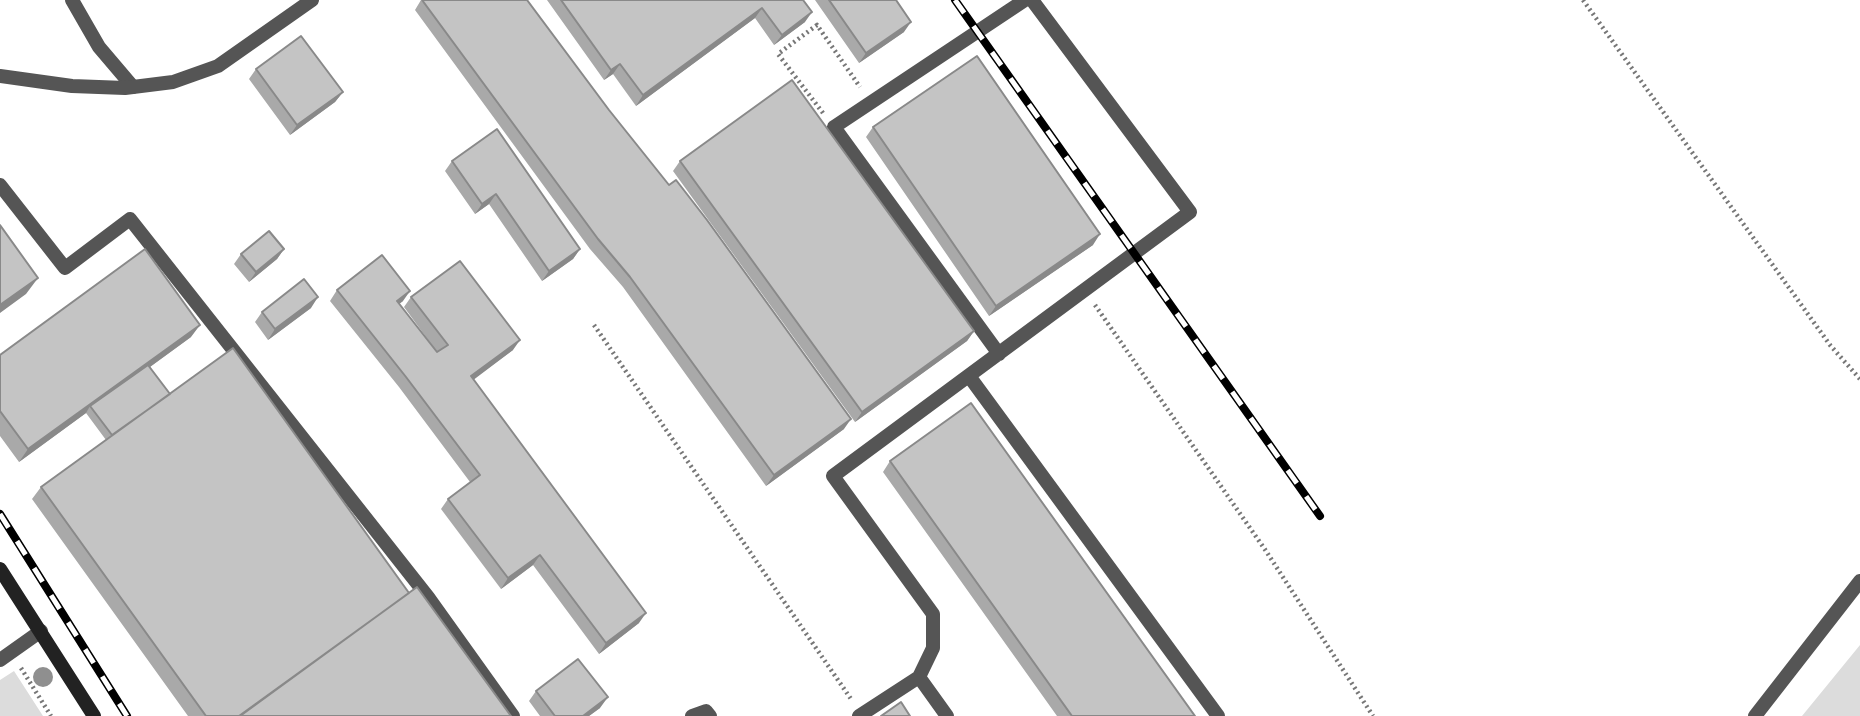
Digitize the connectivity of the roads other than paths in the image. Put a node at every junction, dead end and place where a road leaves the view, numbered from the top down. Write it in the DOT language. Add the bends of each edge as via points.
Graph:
graph roads {
  1 [pos="72,0"];
  2 [pos="312,0"];
  3 [pos="1025,0"];
  4 [pos="1032,0"];
  5 [pos="0,76"];
  6 [pos="132,87"];
  7 [pos="0,185"];
  8 [pos="999,354"];
  9 [pos="969,376"];
  10 [pos="0,569"];
  11 [pos="1860,581"];
  12 [pos="41,631"];
  13 [pos="6,657"];
  14 [pos="919,677"];
  15 [pos="861,715"];
  16 [pos="94,716"];
  17 [pos="513,716"];
  18 [pos="692,716"];
  19 [pos="710,716"];
  20 [pos="947,716"];
  21 [pos="1218,716"];
  22 [pos="1755,716"];
  1 -- 6 [label="street" via="99,47"];
  2 -- 6 [label="street" via="218,66 173,82"];
  3 -- 8 [label="street" via="834,127"];
  4 -- 8 [label="street" via="1190,212"];
  5 -- 6 [label="street" via="72,86"];
  7 -- 17 [label="street" via="65,268 130,219 428,597"];
  8 -- 9 [label="street"];
  9 -- 14 [label="street" via="833,476 933,614 933,648"];
  9 -- 21 [label="street"];
  10 -- 12 [label="street"];
  11 -- 22 [label="street"];
  12 -- 13 [label="street"];
  12 -- 16 [label="street"];
  14 -- 15 [label="street"];
  14 -- 20 [label="street"];
  18 -- 19 [label="street" via="706,711"];
}
